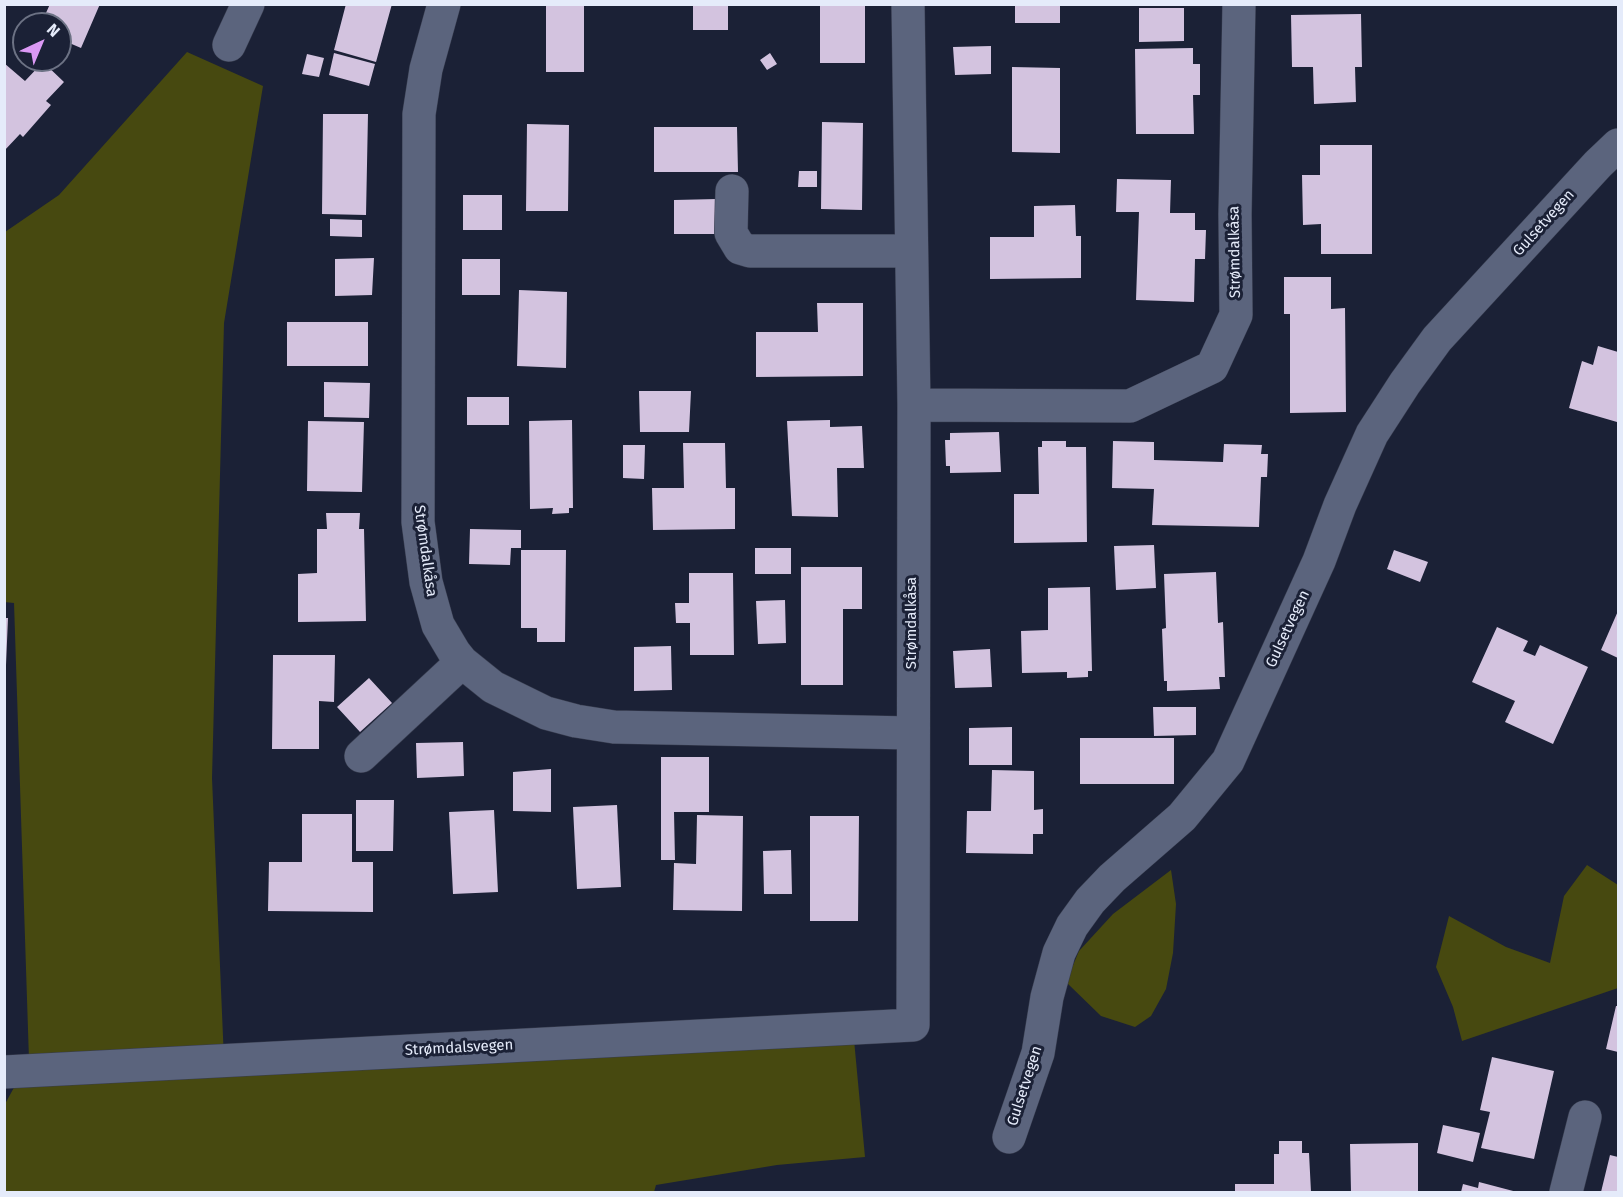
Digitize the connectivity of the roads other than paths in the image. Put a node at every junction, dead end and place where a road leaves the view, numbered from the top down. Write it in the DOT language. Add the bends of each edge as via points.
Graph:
graph roads {
  1 [pos="248,4"];
  2 [pos="444,4"];
  3 [pos="908,4"];
  4 [pos="1239,4"];
  5 [pos="229,45"];
  6 [pos="1618,145"];
  7 [pos="732,191"];
  8 [pos="911,251"];
  9 [pos="914,405"];
  10 [pos="462,662"];
  11 [pos="911,733"];
  12 [pos="362,756"];
  13 [pos="913,1024"];
  14 [pos="4,1072"];
  15 [pos="1585,1117"];
  16 [pos="1009,1137"];
  17 [pos="1566,1192"];
  1 -- 5 [label="street"];
  2 -- 10 [label="street, Strømdalkåsa" via="426,69 419,114 418,522 426,582 438,625"];
  3 -- 8 [label="street, Strømdalkåsa"];
  4 -- 9 [label="street, Strømdalkåsa" via="1236,315 1212,367 1130,406"];
  6 -- 16 [label="street, Gulsetvegen" via="1437,339 1372,434 1228,760 1182,818 1113,878 1072,926 1059,953 1038,1053"];
  7 -- 8 [label="street" via="731,233 740,248"];
  8 -- 9 [label="street, Strømdalkåsa"];
  9 -- 11 [label="street, Strømdalkåsa"];
  10 -- 11 [label="street, Strømdalkåsa" via="515,699 576,722 614,727"];
  10 -- 12 [label="street"];
  11 -- 13 [label="street, Strømdalkåsa"];
  13 -- 14 [label="street, Strømdalsvegen"];
  15 -- 17 [label="street"];
}
